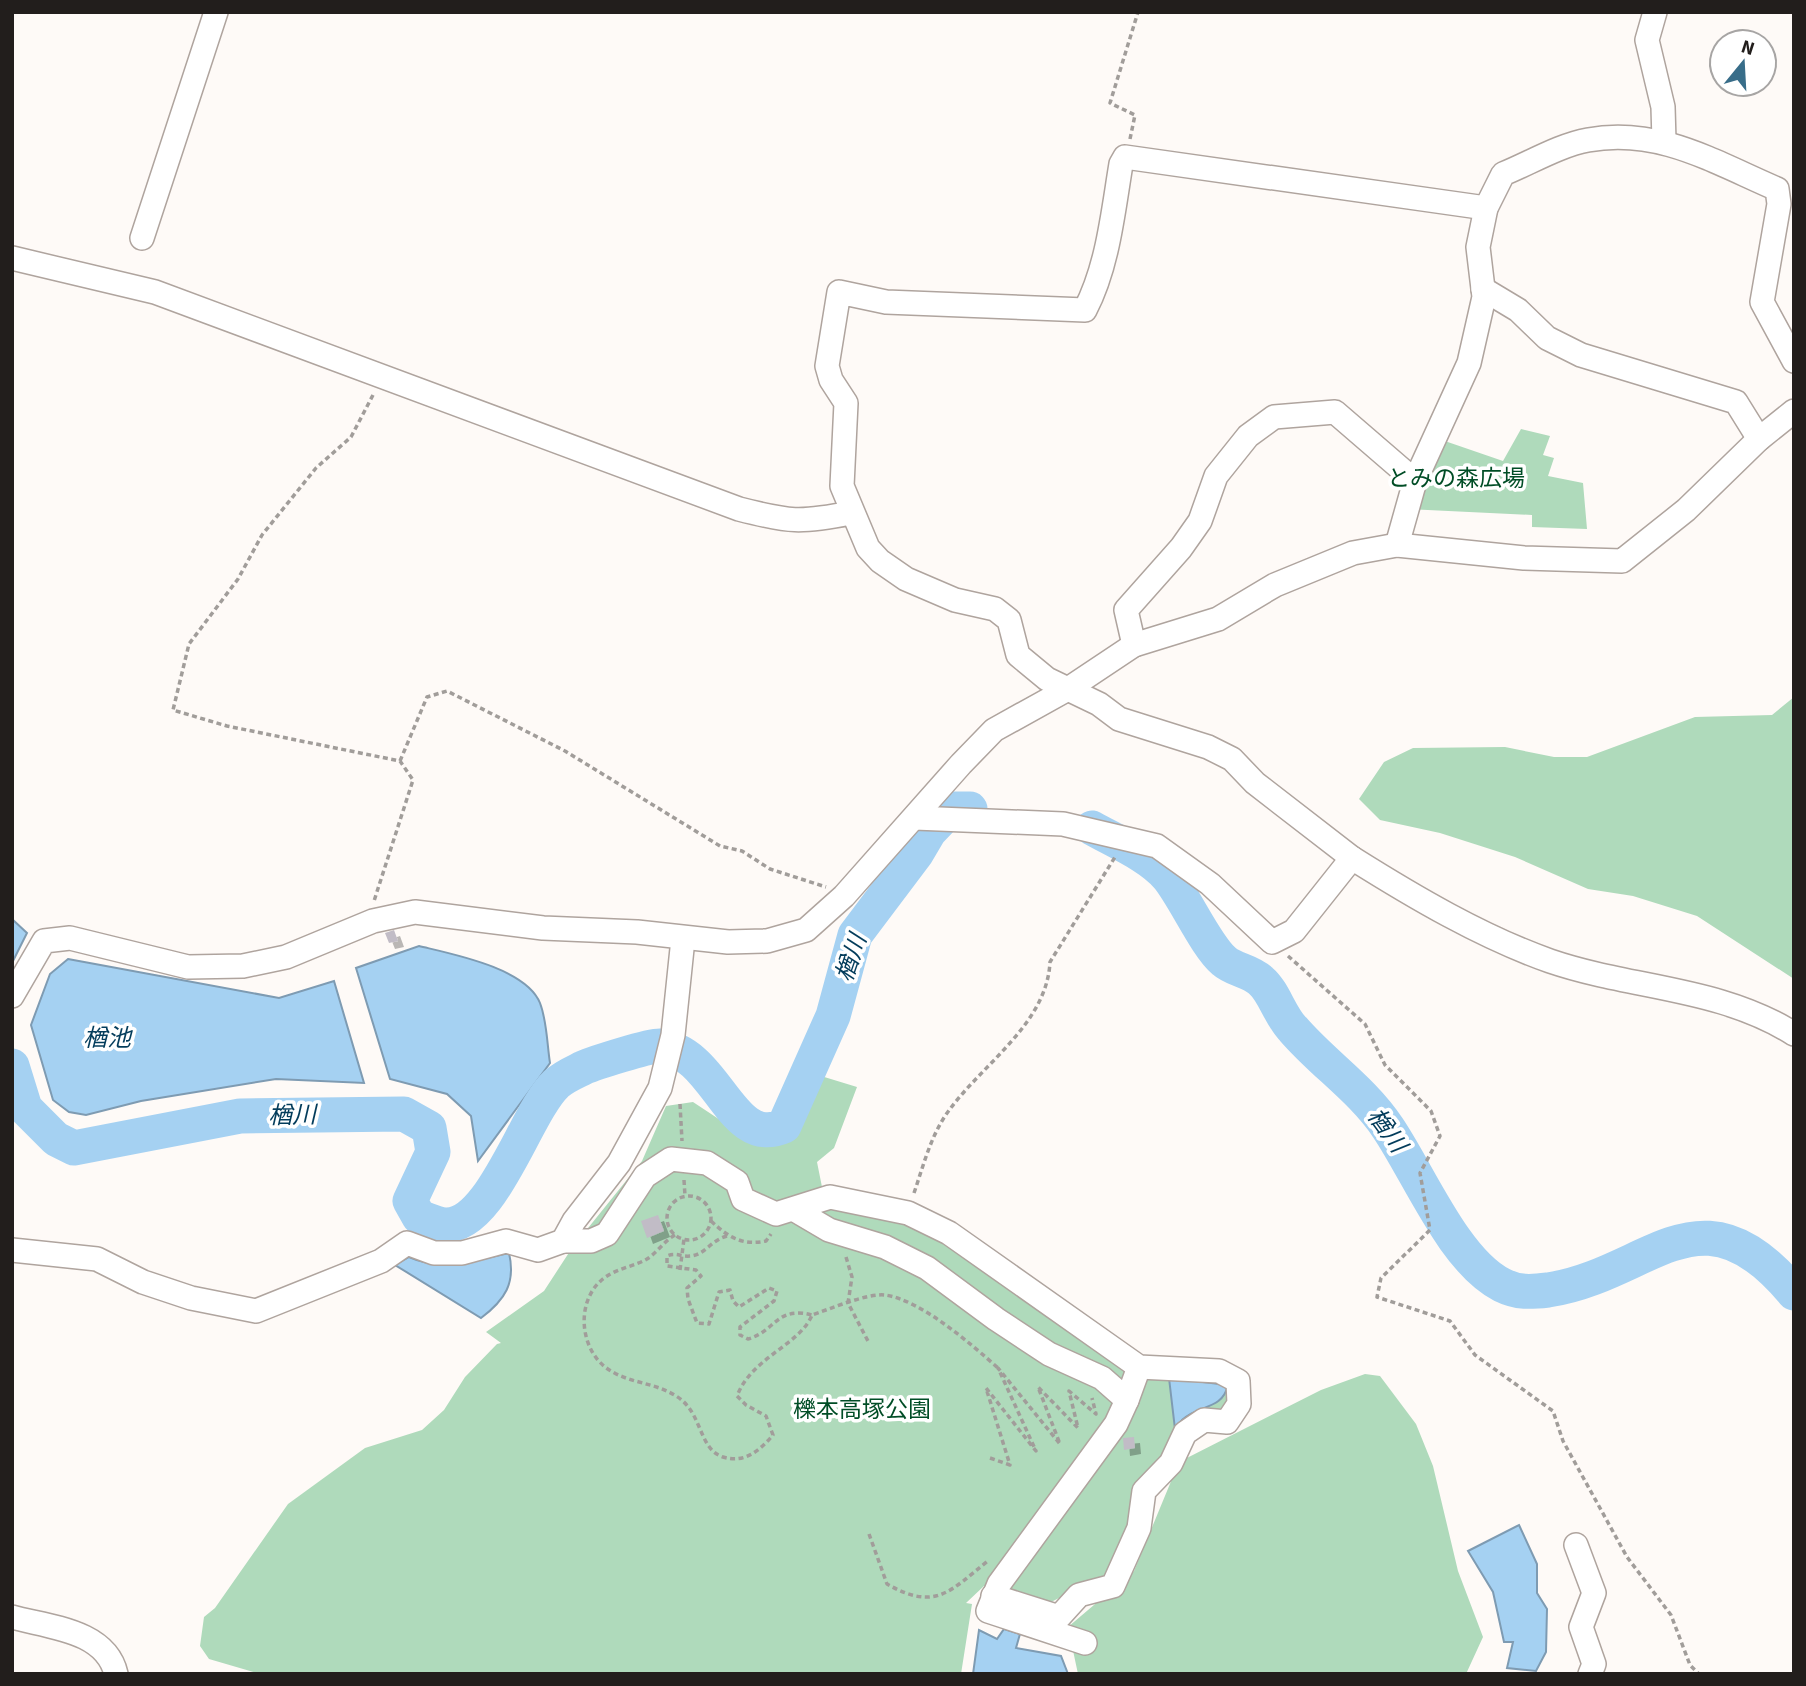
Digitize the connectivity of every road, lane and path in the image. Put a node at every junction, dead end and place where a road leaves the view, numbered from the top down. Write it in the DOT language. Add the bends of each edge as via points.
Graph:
graph roads {
  1 [pos="216,12"];
  2 [pos="1138,12"];
  3 [pos="1655,12"];
  4 [pos="1664,141"];
  5 [pos="1125,157"];
  6 [pos="1486,208"];
  7 [pos="142,238"];
  8 [pos="12,258"];
  9 [pos="1483,289"];
  10 [pos="1794,361"];
  11 [pos="382,377"];
  12 [pos="1794,411"];
  13 [pos="1759,439"];
  14 [pos="1415,481"];
  15 [pos="851,513"];
  16 [pos="1397,545"];
  17 [pos="1134,645"];
  18 [pos="1069,689"];
  19 [pos="400,761"];
  20 [pos="915,818"];
  21 [pos="1122,839"];
  22 [pos="1352,858"];
  23 [pos="845,896"];
  24 [pos="373,920"];
  25 [pos="683,939"];
  26 [pos="1272,942"];
  27 [pos="12,996"];
  28 [pos="1794,1034"];
  29 [pos="785,1212"];
  30 [pos="908,1213"];
  31 [pos="711,1221"];
  32 [pos="829,1230"];
  33 [pos="675,1235"];
  34 [pos="727,1236"];
  35 [pos="684,1239"];
  36 [pos="563,1241"];
  37 [pos="12,1250"];
  38 [pos="683,1255"];
  39 [pos="680,1270"];
  40 [pos="848,1303"];
  41 [pos="812,1315"];
  42 [pos="869,1343"];
  43 [pos="1139,1367"];
  44 [pos="998,1368"];
  45 [pos="1097,1374"];
  46 [pos="1127,1400"];
  47 [pos="990,1458"];
  48 [pos="869,1534"];
  49 [pos="1576,1545"];
  50 [pos="989,1559"];
  51 [pos="993,1596"];
  52 [pos="12,1617"];
  53 [pos="1085,1643"];
  54 [pos="116,1674"];
  55 [pos="1590,1674"];
  56 [pos="1699,1674"];
  1 -- 7 [label="street"];
  2 -- 5 [label="path" via="1110,103 1135,115"];
  3 -- 4 [label="street" via="1647,40 1663,107"];
  4 -- 6 [label="street" via="1626,136 1566,147 1503,174"];
  4 -- 10 [label="street" via="1777,189 1779,204 1762,302"];
  5 -- 6 [label="street"];
  5 -- 15 [label="street" via="1107,247 1085,310 886,302 839,292 827,366 846,403 841,474"];
  6 -- 9 [label="street" via="1478,247"];
  8 -- 11 [label="street" via="155,292"];
  9 -- 13 [label="street" via="1518,310 1548,338 1581,355 1736,401"];
  9 -- 14 [label="street" via="1469,363"];
  11 -- 15 [label="street" via="740,509 807,522"];
  11 -- 19 [label="path" via="351,437 316,468 261,535 238,579 189,644 173,710 241,729"];
  12 -- 13 [label="street"];
  13 -- 16 [label="street" via="1686,510 1622,561 1536,559"];
  14 -- 16 [label="street"];
  14 -- 17 [label="street" via="1335,412 1274,417 1248,436 1216,476 1200,521 1126,610"];
  15 -- 18 [label="street" via="868,548 880,561 906,579 956,600 995,609 1009,620 1018,655 1047,679"];
  16 -- 17 [label="street" via="1353,553 1275,585 1218,619"];
  17 -- 18 [label="street"];
  18 -- 20 [label="street" via="994,730"];
  18 -- 22 [label="street" via="1119,719 1232,759 1255,783"];
  19 -- 23 [label="path" via="427,697 447,691 565,751 720,846 742,851 770,869"];
  19 -- 24 [label="path" via="413,780 374,894"];
  20 -- 21 [label="street" via="1063,824"];
  20 -- 23 [label="street"];
  21 -- 26 [label="street" via="1157,846 1181,861"];
  21 -- 30 [label="path" via="1049,962 1049,980 1036,1010 933,1135"];
  22 -- 26 [label="street" via="1294,931"];
  22 -- 28 [label="street" via="1489,934 1551,961 1731,1003"];
  23 -- 25 [label="street" via="806,930 767,941"];
  24 -- 25 [label="street" via="415,912"];
  24 -- 27 [label="street" via="286,957 243,966 187,967 70,937 44,941"];
  25 -- 36 [label="street" via="676,1018 660,1088 619,1163"];
  26 -- 56 [label="path" via="1365,1024 1385,1065 1431,1111 1440,1136 1420,1173 1430,1230 1381,1278 1377,1297 1450,1321 1475,1355 1553,1411 1563,1441 1627,1557 1671,1615 1690,1665"];
  29 -- 30 [label="street" via="830,1197"];
  29 -- 32 [label="street"];
  29 -- 34 [label="path" via="766,1241 750,1244"];
  29 -- 36 [label="street" via="743,1199 737,1182 707,1163 671,1159 645,1176 607,1234 591,1241"];
  30 -- 43 [label="street" via="949,1233"];
  31 -- 33 [label="path" via="704,1202 685,1196 669,1207 668,1227"];
  31 -- 34 [label="path"];
  31 -- 35 [label="path" via="706,1232"];
  32 -- 40 [label="path" via="852,1277"];
  32 -- 45 [label="street" via="885,1247 927,1268 1049,1354"];
  33 -- 35 [label="path"];
  33 -- 41 [label="path" via="649,1259 606,1277 590,1295 582,1325 590,1350 611,1371 678,1396 698,1418 704,1443 722,1457 739,1459 758,1453 773,1435 766,1416 737,1396 744,1379 807,1328"];
  34 -- 38 [label="path" via="713,1240 705,1251"];
  35 -- 38 [label="path"];
  36 -- 37 [label="street" via="537,1250 506,1241 463,1254 434,1253 407,1243 381,1261 256,1311 191,1298 97,1259"];
  38 -- 39 [label="path"];
  38 -- 39 [label="path" via="667,1256 667,1266"];
  39 -- 41 [label="path" via="696,1269 701,1276 687,1288 697,1322 709,1324 719,1292 730,1290 739,1307 769,1288 777,1291 774,1301 740,1327 740,1335 748,1339 759,1336 786,1314"];
  40 -- 41 [label="path"];
  40 -- 42 [label="path"];
  40 -- 44 [label="path" via="884,1295 912,1305"];
  43 -- 46 [label="street"];
  43 -- 51 [label="street" via="1219,1371 1238,1381 1239,1404 1227,1422 1204,1420 1185,1433 1171,1462 1144,1491 1139,1528 1113,1586 1079,1595 1059,1617"];
  44 -- 45 [label="path" via="1060,1444 1038,1387 1078,1428 1069,1391 1096,1414 1090,1385"];
  44 -- 47 [label="path" via="1036,1451 986,1388 1010,1465"];
  45 -- 46 [label="street"];
  46 -- 51 [label="street" via="1116,1424"];
  48 -- 50 [label="path" via="887,1584 926,1600 947,1594"];
  49 -- 55 [label="street" via="1594,1593 1581,1627 1594,1664"];
  51 -- 53 [label="street" via="988,1611"];
  52 -- 54 [label="street" via="83,1634 113,1663"];
}
